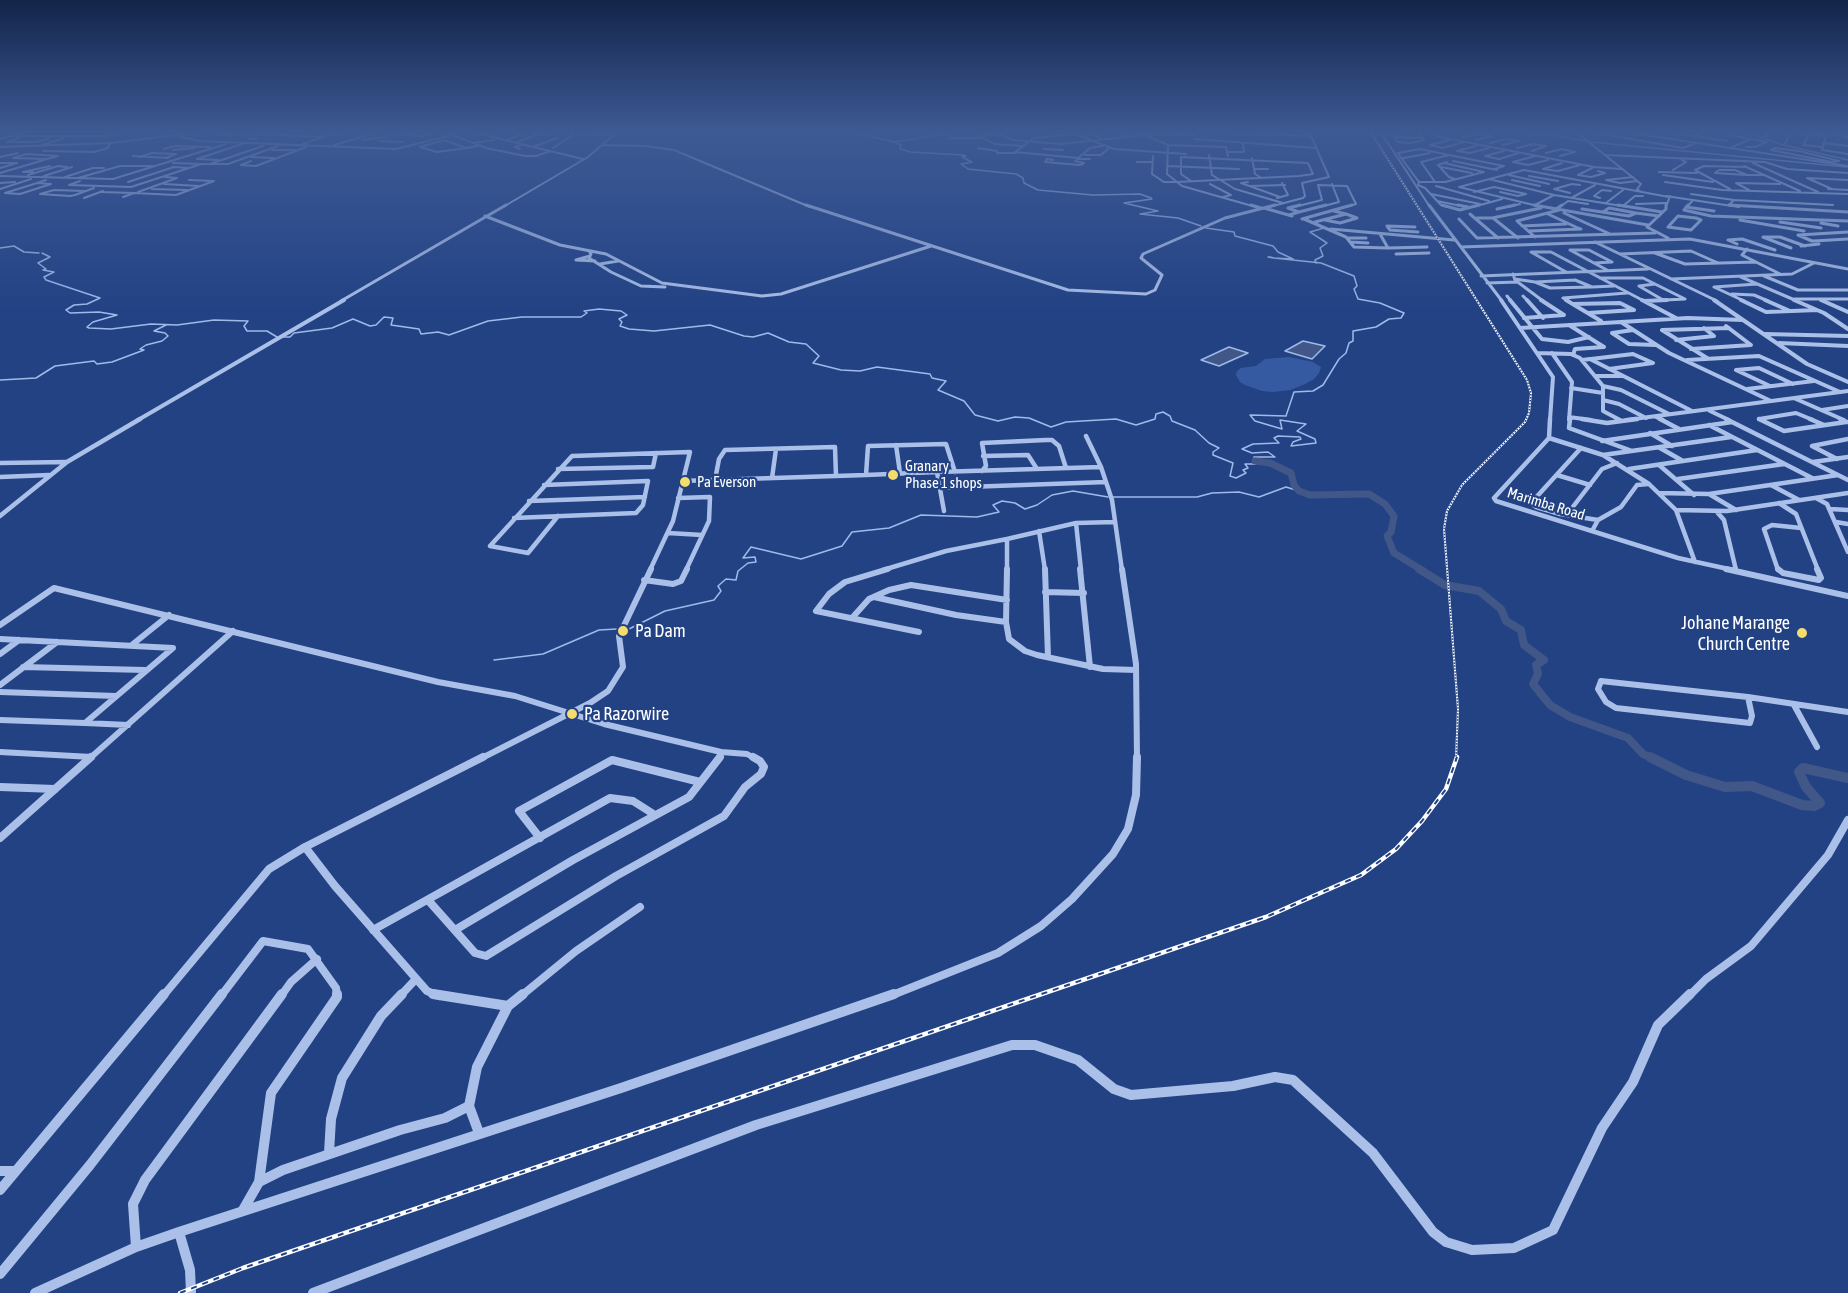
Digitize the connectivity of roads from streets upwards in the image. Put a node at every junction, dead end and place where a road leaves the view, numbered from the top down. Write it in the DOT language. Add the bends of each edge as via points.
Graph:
graph roads {
  1 [pos="11,191"];
  2 [pos="29,191"];
  3 [pos="49,191"];
  4 [pos="84,191"];
  5 [pos="139,191"];
  6 [pos="157,191"];
  7 [pos="186,191"];
  8 [pos="528,191"];
  9 [pos="773,191"];
  10 [pos="1201,191"];
  11 [pos="1224,191"];
  12 [pos="1241,191"];
  13 [pos="1263,191"];
  14 [pos="1287,191"];
  15 [pos="1303,191"];
  16 [pos="1319,191"];
  17 [pos="1335,191"];
  18 [pos="1350,191"];
  19 [pos="1422,191"];
  20 [pos="1427,191"];
  21 [pos="1449,191"];
  22 [pos="1503,191"];
  23 [pos="1515,191"];
  24 [pos="1539,191"];
  25 [pos="1565,191"];
  26 [pos="1582,191"];
  27 [pos="1601,191"];
  28 [pos="1610,191"];
  29 [pos="1621,191"];
  30 [pos="1630,191"];
  31 [pos="1642,191"];
  32 [pos="1694,191"];
  33 [pos="1761,191"];
  34 [pos="1800,191"];
  35 [pos="1818,191"];
  36 [pos="1844,191"];
  37 [pos="101,192"];
  38 [pos="1474,192"];
  39 [pos="1500,192"];
  40 [pos="118,193"];
  41 [pos="134,193"];
  42 [pos="1618,193"];
  43 [pos="1742,193"];
  44 [pos="1803,193"];
  45 [pos="1822,193"];
  46 [pos="150,194"];
  47 [pos="1431,194"];
  48 [pos="1577,194"];
  49 [pos="1716,194"];
  50 [pos="1488,195"];
  51 [pos="1554,195"];
  52 [pos="1766,195"];
  53 [pos="1791,195"];
  54 [pos="123,197"];
  55 [pos="1222,197"];
  56 [pos="1280,197"];
  57 [pos="1321,197"];
  58 [pos="1337,197"];
  59 [pos="1839,197"];
  60 [pos="84,198"];
  61 [pos="103,198"];
  62 [pos="1503,198"];
  63 [pos="1572,198"];
  64 [pos="1711,198"];
  65 [pos="1270,199"];
  66 [pos="1668,199"];
  67 [pos="1609,200"];
  68 [pos="1491,201"];
  69 [pos="1593,201"];
  70 [pos="1692,201"];
  71 [pos="1737,201"];
  72 [pos="1758,201"];
  73 [pos="1764,201"];
  74 [pos="1627,202"];
  75 [pos="1783,202"];
  76 [pos="1790,202"];
  77 [pos="1811,202"];
  78 [pos="1284,203"];
  79 [pos="1524,203"];
  80 [pos="1606,203"];
  81 [pos="1481,204"];
  82 [pos="1587,204"];
  83 [pos="1534,205"];
  84 [pos="1729,205"];
  85 [pos="1833,205"];
  86 [pos="1623,206"];
  87 [pos="1319,207"];
  88 [pos="1543,207"];
  89 [pos="1686,207"];
  90 [pos="1755,207"];
  91 [pos="1263,208"];
  92 [pos="1582,208"];
  93 [pos="1780,208"];
  94 [pos="1804,208"];
  95 [pos="1497,209"];
  96 [pos="1558,210"];
  97 [pos="1333,211"];
  98 [pos="1774,211"];
  99 [pos="1830,211"];
  100 [pos="1299,212"];
  101 [pos="1577,212"];
  102 [pos="1662,212"];
  103 [pos="1810,212"];
  104 [pos="1848,212"];
  105 [pos="1732,213"];
  106 [pos="1346,214"];
  107 [pos="1470,214"];
  108 [pos="1510,214"];
  109 [pos="1548,214"];
  110 [pos="1289,215"];
  111 [pos="485,216"];
  112 [pos="1659,216"];
  113 [pos="1477,218"];
  114 [pos="1492,218"];
  115 [pos="1764,218"];
  116 [pos="1302,219"];
  117 [pos="1459,219"];
  118 [pos="1525,219"];
  119 [pos="1786,219"];
  120 [pos="1802,219"];
  121 [pos="1325,220"];
  122 [pos="1653,220"];
  123 [pos="1824,220"];
  124 [pos="1848,220"];
  125 [pos="1315,222"];
  126 [pos="1671,223"];
  127 [pos="1570,224"];
  128 [pos="1648,225"];
  129 [pos="1522,226"];
  130 [pos="1838,226"];
  131 [pos="1415,227"];
  132 [pos="1821,228"];
  133 [pos="1331,229"];
  134 [pos="1581,229"];
  135 [pos="1529,231"];
  136 [pos="1804,231"];
  137 [pos="1418,232"];
  138 [pos="1848,232"];
  139 [pos="1655,233"];
  140 [pos="1834,233"];
  141 [pos="1380,234"];
  142 [pos="1594,235"];
  143 [pos="1612,235"];
  144 [pos="1400,236"];
  145 [pos="1563,236"];
  146 [pos="1536,237"];
  147 [pos="1347,238"];
  148 [pos="1499,238"];
  149 [pos="1518,238"];
  150 [pos="1848,238"];
  151 [pos="1671,239"];
  152 [pos="1454,240"];
  153 [pos="1812,241"];
  154 [pos="1350,242"];
  155 [pos="1595,242"];
  156 [pos="1576,243"];
  157 [pos="1533,244"];
  158 [pos="932,246"];
  159 [pos="1805,246"];
  160 [pos="1427,247"];
  161 [pos="1461,247"];
  162 [pos="1388,248"];
  163 [pos="1408,248"];
  164 [pos="1791,248"];
  165 [pos="1749,250"];
  166 [pos="1775,250"];
  167 [pos="1546,251"];
  168 [pos="589,253"];
  169 [pos="1429,253"];
  170 [pos="1654,253"];
  171 [pos="1764,253"];
  172 [pos="1396,254"];
  173 [pos="1619,254"];
  174 [pos="595,261"];
  175 [pos="618,261"];
  176 [pos="1756,262"];
  177 [pos="1814,262"];
  178 [pos="1594,263"];
  179 [pos="1719,263"];
  180 [pos="600,264"];
  181 [pos="1572,264"];
  182 [pos="1552,265"];
  183 [pos="1648,269"];
  184 [pos="1848,269"];
  185 [pos="1607,270"];
  186 [pos="1586,271"];
  187 [pos="622,272"];
  188 [pos="1566,272"];
  189 [pos="614,273"];
  190 [pos="1513,274"];
  191 [pos="1505,275"];
  192 [pos="1763,275"];
  193 [pos="1781,275"];
  194 [pos="1481,276"];
  195 [pos="1740,276"];
  196 [pos="1600,278"];
  197 [pos="1670,279"];
  198 [pos="1516,281"];
  199 [pos="1536,282"];
  200 [pos="1487,283"];
  201 [pos="1656,284"];
  202 [pos="1757,284"];
  203 [pos="674,286"];
  204 [pos="1614,286"];
  205 [pos="1593,287"];
  206 [pos="1848,291"];
  207 [pos="1628,293"];
  208 [pos="1729,294"];
  209 [pos="1523,296"];
  210 [pos="1508,298"];
  211 [pos="1500,299"];
  212 [pos="1791,299"];
  213 [pos="1818,299"];
  214 [pos="1848,299"];
  215 [pos="1665,301"];
  216 [pos="1529,302"];
  217 [pos="1643,302"];
  218 [pos="1572,304"];
  219 [pos="1551,306"];
  220 [pos="1817,310"];
  221 [pos="1848,310"];
  222 [pos="1791,312"];
  223 [pos="1587,313"];
  224 [pos="1524,318"];
  225 [pos="1543,318"];
  226 [pos="1676,319"];
  227 [pos="1717,319"];
  228 [pos="1743,320"];
  229 [pos="1602,321"];
  230 [pos="1620,321"];
  231 [pos="1567,325"];
  232 [pos="1520,328"];
  233 [pos="1704,328"];
  234 [pos="1729,328"];
  235 [pos="1533,329"];
  236 [pos="1848,329"];
  237 [pos="1633,330"];
  238 [pos="1764,334"];
  239 [pos="1835,336"];
  240 [pos="1848,336"];
  241 [pos="1589,337"];
  242 [pos="1676,340"];
  243 [pos="1778,343"];
  244 [pos="1655,345"];
  245 [pos="1848,345"];
  246 [pos="1690,349"];
  247 [pos="1537,353"];
  248 [pos="1552,353"];
  249 [pos="1573,355"];
  250 [pos="1707,358"];
  251 [pos="1590,359"];
  252 [pos="1582,360"];
  253 [pos="1685,361"];
  254 [pos="1609,369"];
  255 [pos="1595,376"];
  256 [pos="1622,376"];
  257 [pos="1815,381"];
  258 [pos="1848,382"];
  259 [pos="1793,384"];
  260 [pos="1603,386"];
  261 [pos="1770,386"];
  262 [pos="1572,388"];
  263 [pos="1746,389"];
  264 [pos="1848,391"];
  265 [pos="1840,392"];
  266 [pos="1603,393"];
  267 [pos="1795,399"];
  268 [pos="1603,400"];
  269 [pos="1771,401"];
  270 [pos="1847,407"];
  271 [pos="1710,410"];
  272 [pos="1821,410"];
  273 [pos="1693,411"];
  274 [pos="1669,415"];
  275 [pos="1656,416"];
  276 [pos="1569,417"];
  277 [pos="1646,418"];
  278 [pos="1622,421"];
  279 [pos="1732,422"];
  280 [pos="1847,422"];
  281 [pos="1708,425"];
  282 [pos="1824,425"];
  283 [pos="1680,429"];
  284 [pos="1649,433"];
  285 [pos="1086,435"];
  286 [pos="1731,437"];
  287 [pos="1549,438"];
  288 [pos="1848,440"];
  289 [pos="1602,441"];
  290 [pos="896,445"];
  291 [pos="1672,446"];
  292 [pos="1581,448"];
  293 [pos="1659,448"];
  294 [pos="776,449"];
  295 [pos="1757,450"];
  296 [pos="1632,451"];
  297 [pos="656,453"];
  298 [pos="1603,455"];
  299 [pos="984,456"];
  300 [pos="1848,457"];
  301 [pos="1837,459"];
  302 [pos="1683,461"];
  303 [pos="67,462"];
  304 [pos="1812,462"];
  305 [pos="0,463"];
  306 [pos="1618,463"];
  307 [pos="1658,464"];
  308 [pos="1784,464"];
  309 [pos="1101,466"];
  310 [pos="653,467"];
  311 [pos="1066,468"];
  312 [pos="558,469"];
  313 [pos="1037,469"];
  314 [pos="1629,469"];
  315 [pos="1017,470"];
  316 [pos="955,471"];
  317 [pos="982,471"];
  318 [pos="937,472"];
  319 [pos="900,473"];
  320 [pos="1557,474"];
  321 [pos="49,475"];
  322 [pos="866,475"];
  323 [pos="1838,475"];
  324 [pos="836,476"];
  325 [pos="0,477"];
  326 [pos="772,478"];
  327 [pos="1812,478"];
  328 [pos="1678,479"];
  329 [pos="715,480"];
  330 [pos="1848,480"];
  331 [pos="648,481"];
  332 [pos="682,481"];
  333 [pos="1106,482"];
  334 [pos="1590,484"];
  335 [pos="1649,484"];
  336 [pos="544,485"];
  337 [pos="1023,485"];
  338 [pos="1770,485"];
  339 [pos="939,488"];
  340 [pos="1658,493"];
  341 [pos="1848,493"];
  342 [pos="1709,494"];
  343 [pos="1695,495"];
  344 [pos="645,497"];
  345 [pos="678,498"];
  346 [pos="1816,498"];
  347 [pos="1799,500"];
  348 [pos="529,501"];
  349 [pos="1779,503"];
  350 [pos="1830,509"];
  351 [pos="1676,510"];
  352 [pos="1737,510"];
  353 [pos="1848,510"];
  354 [pos="945,511"];
  355 [pos="1717,512"];
  356 [pos="0,516"];
  357 [pos="558,516"];
  358 [pos="1576,516"];
  359 [pos="514,518"];
  360 [pos="1598,519"];
  361 [pos="1115,522"];
  362 [pos="1836,522"];
  363 [pos="1077,523"];
  364 [pos="1848,524"];
  365 [pos="1801,528"];
  366 [pos="1039,531"];
  367 [pos="1592,531"];
  368 [pos="668,533"];
  369 [pos="702,535"];
  370 [pos="1841,535"];
  371 [pos="1848,536"];
  372 [pos="1007,539"];
  373 [pos="1848,552"];
  374 [pos="1695,562"];
  375 [pos="1736,571"];
  376 [pos="644,580"];
  377 [pos="1045,592"];
  378 [pos="1084,593"];
  379 [pos="1848,596"];
  380 [pos="873,597"];
  381 [pos="1007,600"];
  382 [pos="170,615"];
  383 [pos="852,618"];
  384 [pos="1006,622"];
  385 [pos="0,625"];
  386 [pos="233,631"];
  387 [pos="919,632"];
  388 [pos="0,639"];
  389 [pos="19,640"];
  390 [pos="57,642"];
  391 [pos="133,644"];
  392 [pos="0,654"];
  393 [pos="1048,657"];
  394 [pos="23,667"];
  395 [pos="1090,667"];
  396 [pos="146,670"];
  397 [pos="1136,670"];
  398 [pos="0,685"];
  399 [pos="0,692"];
  400 [pos="116,696"];
  401 [pos="1748,697"];
  402 [pos="1794,705"];
  403 [pos="1848,712"];
  404 [pos="571,713"];
  405 [pos="0,720"];
  406 [pos="85,723"];
  407 [pos="128,725"];
  408 [pos="1817,747"];
  409 [pos="0,752"];
  410 [pos="721,752"];
  411 [pos="92,756"];
  412 [pos="700,782"];
  413 [pos="0,787"];
  414 [pos="55,789"];
  415 [pos="655,815"];
  416 [pos="1848,820"];
  417 [pos="540,837"];
  418 [pos="0,838"];
  419 [pos="305,847"];
  420 [pos="428,900"];
  421 [pos="640,907"];
  422 [pos="373,930"];
  423 [pos="455,930"];
  424 [pos="317,959"];
  425 [pos="415,980"];
  426 [pos="508,1006"];
  427 [pos="469,1106"];
  428 [pos="479,1133"];
  429 [pos="329,1153"];
  430 [pos="0,1171"];
  431 [pos="15,1171"];
  432 [pos="259,1182"];
  433 [pos="0,1190"];
  434 [pos="243,1210"];
  435 [pos="179,1232"];
  436 [pos="136,1247"];
  437 [pos="0,1274"];
  438 [pos="35,1293"];
  439 [pos="191,1293"];
  440 [pos="314,1293"];
  1 -- 2 [label="street" via="5,194"];
  3 -- 4 [label="street" via="40,194 70,196"];
  5 -- 41 [label="street"];
  6 -- 46 [label="street"];
  7 -- 46 [label="street"];
  8 -- 111 [label="street"];
  9 -- 158 [label="street"];
  10 -- 55 [label="street"];
  11 -- 55 [label="street" via="1231,195"];
  12 -- 65 [label="street"];
  13 -- 56 [label="street"];
  14 -- 56 [label="street" via="1288,195"];
  15 -- 78 [label="street" via="1305,197"];
  16 -- 57 [label="street"];
  17 -- 58 [label="street"];
  18 -- 97 [label="street" via="1356,204"];
  19 -- 152 [label="street"];
  20 -- 47 [label="street"];
  21 -- 68 [label="street"];
  22 -- 39 [label="street"];
  23 -- 39 [label="street" via="1526,194"];
  24 -- 51 [label="street"];
  25 -- 48 [label="street"];
  26 -- 48 [label="street"];
  27 -- 67 [label="street" via="1594,196"];
  28 -- 42 [label="street"];
  29 -- 42 [label="street"];
  30 -- 66 [label="street"];
  31 -- 66 [label="street"];
  32 -- 64 [label="street" via="1690,195"];
  33 -- 44 [label="street"];
  34 -- 44 [label="street"];
  35 -- 45 [label="street"];
  36 -- 45 [label="street"];
  37 -- 40 [label="street"];
  37 -- 60 [label="street"];
  38 -- 50 [label="street"];
  39 -- 50 [label="street"];
  40 -- 41 [label="street"];
  40 -- 61 [label="street"];
  41 -- 46 [label="street"];
  41 -- 54 [label="street"];
  42 -- 67 [label="street"];
  43 -- 71 [label="street"];
  44 -- 45 [label="street"];
  47 -- 81 [label="street"];
  47 -- 81 [label="street" via="1437,201 1470,207"];
  48 -- 63 [label="street"];
  49 -- 64 [label="street"];
  50 -- 62 [label="street"];
  51 -- 63 [label="street"];
  51 -- 83 [label="street"];
  52 -- 73 [label="street" via="1761,199"];
  53 -- 76 [label="street" via="1786,200"];
  55 -- 91 [label="street"];
  56 -- 65 [label="street"];
  57 -- 58 [label="street"];
  57 -- 100 [label="street" via="1322,200 1288,209"];
  58 -- 87 [label="street" via="1339,202"];
  59 -- 85 [label="street"];
  62 -- 68 [label="street"];
  62 -- 79 [label="street"];
  63 -- 69 [label="street"];
  64 -- 71 [label="street"];
  65 -- 78 [label="street"];
  66 -- 70 [label="street"];
  66 -- 74 [label="street" via="1642,205"];
  66 -- 74 [label="street" via="1636,196"];
  66 -- 102 [label="street"];
  67 -- 80 [label="street"];
  68 -- 81 [label="street"];
  69 -- 80 [label="street"];
  69 -- 82 [label="street"];
  70 -- 84 [label="street"];
  70 -- 89 [label="street"];
  70 -- 89 [label="street" via="1715,209"];
  71 -- 72 [label="street"];
  71 -- 84 [label="street"];
  72 -- 73 [label="street"];
  72 -- 90 [label="street"];
  73 -- 75 [label="street"];
  74 -- 86 [label="street"];
  75 -- 76 [label="street"];
  75 -- 93 [label="street"];
  76 -- 77 [label="street"];
  77 -- 85 [label="street"];
  77 -- 94 [label="street"];
  78 -- 91 [label="street"];
  79 -- 83 [label="street"];
  79 -- 95 [label="street"];
  80 -- 86 [label="street"];
  82 -- 92 [label="street"];
  82 -- 96 [label="street" via="1568,201"];
  83 -- 88 [label="street"];
  84 -- 99 [label="street"];
  85 -- 99 [label="street"];
  86 -- 102 [label="street"];
  87 -- 97 [label="street"];
  87 -- 100 [label="street"];
  88 -- 96 [label="street"];
  88 -- 108 [label="street"];
  89 -- 105 [label="street" via="1684,210 1690,212"];
  91 -- 110 [label="street"];
  91 -- 158 [label="street" via="1225,218 1141,256 1162,275 1155,290 1146,294 1071,291"];
  92 -- 101 [label="street"];
  92 -- 112 [label="street"];
  96 -- 101 [label="street"];
  96 -- 109 [label="street"];
  96 -- 143 [label="street"];
  97 -- 106 [label="street"];
  97 -- 116 [label="street"];
  98 -- 123 [label="street"];
  99 -- 104 [label="street"];
  100 -- 110 [label="street"];
  101 -- 128 [label="street"];
  102 -- 112 [label="street"];
  103 -- 124 [label="street"];
  105 -- 115 [label="street"];
  105 -- 119 [label="street"];
  105 -- 136 [label="street"];
  106 -- 121 [label="street"];
  106 -- 121 [label="street" via="1358,218 1338,223"];
  107 -- 113 [label="street"];
  108 -- 114 [label="street"];
  108 -- 118 [label="street"];
  109 -- 118 [label="street"];
  109 -- 127 [label="street"];
  110 -- 116 [label="street"];
  111 -- 168 [label="street"];
  111 -- 303 [label="street"];
  112 -- 122 [label="street"];
  113 -- 114 [label="street"];
  113 -- 148 [label="street"];
  114 -- 149 [label="street"];
  115 -- 119 [label="street"];
  115 -- 132 [label="street"];
  116 -- 125 [label="street"];
  117 -- 148 [label="street" via="1477,238"];
  118 -- 129 [label="street" via="1517,221"];
  119 -- 120 [label="street"];
  120 -- 123 [label="street"];
  120 -- 130 [label="street"];
  121 -- 125 [label="street"];
  122 -- 126 [label="street"];
  122 -- 128 [label="street"];
  123 -- 124 [label="street"];
  125 -- 133 [label="street"];
  126 -- 126 [label="street" via="1679,216 1701,220 1689,231 1668,227"];
  127 -- 129 [label="street"];
  127 -- 134 [label="street"];
  128 -- 139 [label="street" via="1647,229"];
  129 -- 135 [label="street"];
  131 -- 137 [label="street" via="1387,226 1390,230"];
  133 -- 141 [label="street"];
  133 -- 147 [label="street"];
  134 -- 135 [label="street"];
  134 -- 142 [label="street"];
  135 -- 146 [label="street"];
  138 -- 140 [label="street"];
  139 -- 143 [label="street"];
  139 -- 151 [label="street"];
  140 -- 150 [label="street"];
  140 -- 153 [label="street" via="1798,235"];
  141 -- 144 [label="street"];
  141 -- 162 [label="street"];
  142 -- 143 [label="street"];
  142 -- 145 [label="street"];
  144 -- 152 [label="street"];
  144 -- 163 [label="street"];
  145 -- 146 [label="street"];
  145 -- 156 [label="street"];
  146 -- 149 [label="street"];
  147 -- 154 [label="street"];
  147 -- 154 [label="street" via="1367,241"];
  148 -- 149 [label="street"];
  150 -- 153 [label="street"];
  151 -- 155 [label="street"];
  151 -- 165 [label="street" via="1695,239"];
  152 -- 161 [label="street"];
  153 -- 159 [label="street" via="1819,244"];
  154 -- 162 [label="street" via="1354,247"];
  155 -- 156 [label="street"];
  155 -- 173 [label="street"];
  156 -- 157 [label="street"];
  157 -- 161 [label="street"];
  157 -- 167 [label="street"];
  158 -- 203 [label="street" via="775,295"];
  159 -- 164 [label="street"];
  159 -- 164 [label="street" via="1780,237 1762,237"];
  160 -- 163 [label="street"];
  161 -- 194 [label="street"];
  162 -- 163 [label="street"];
  164 -- 166 [label="street"];
  165 -- 166 [label="street" via="1728,240 1742,239"];
  165 -- 171 [label="street"];
  165 -- 176 [label="street" via="1742,255"];
  166 -- 171 [label="street"];
  167 -- 181 [label="street"];
  167 -- 182 [label="street" via="1531,252"];
  168 -- 174 [label="street"];
  168 -- 174 [label="street" via="576,259"];
  168 -- 175 [label="street"];
  169 -- 172 [label="street"];
  170 -- 173 [label="street"];
  170 -- 179 [label="street" via="1681,264"];
  170 -- 179 [label="street" via="1694,252"];
  171 -- 177 [label="street"];
  173 -- 183 [label="street"];
  174 -- 180 [label="street"];
  175 -- 180 [label="street"];
  175 -- 203 [label="street" via="662,284"];
  176 -- 179 [label="street"];
  176 -- 193 [label="street"];
  177 -- 184 [label="street"];
  177 -- 193 [label="street" via="1797,273"];
  178 -- 178 [label="street" via="1570,251 1570,250 1587,250 1612,262"];
  178 -- 185 [label="street"];
  180 -- 189 [label="street"];
  181 -- 182 [label="street"];
  181 -- 186 [label="street"];
  182 -- 188 [label="street"];
  183 -- 185 [label="street"];
  183 -- 197 [label="street"];
  185 -- 186 [label="street"];
  186 -- 188 [label="street"];
  186 -- 196 [label="street"];
  187 -- 189 [label="street"];
  188 -- 190 [label="street"];
  189 -- 203 [label="street" via="641,285"];
  190 -- 191 [label="street"];
  190 -- 198 [label="street"];
  191 -- 194 [label="street"];
  191 -- 198 [label="street"];
  192 -- 193 [label="street"];
  192 -- 195 [label="street"];
  192 -- 206 [label="street" via="1795,289"];
  194 -- 200 [label="street"];
  195 -- 197 [label="street"];
  195 -- 202 [label="street"];
  196 -- 201 [label="street" via="1638,277"];
  196 -- 204 [label="street"];
  197 -- 228 [label="street" via="1720,303"];
  198 -- 199 [label="street"];
  198 -- 200 [label="street"];
  198 -- 219 [label="street"];
  199 -- 205 [label="street" via="1550,288"];
  199 -- 205 [label="street" via="1574,280"];
  200 -- 211 [label="street"];
  201 -- 215 [label="street" via="1639,286"];
  201 -- 215 [label="street" via="1685,299"];
  202 -- 208 [label="street" via="1714,287"];
  202 -- 212 [label="street"];
  204 -- 205 [label="street"];
  204 -- 207 [label="street"];
  207 -- 217 [label="street"];
  207 -- 218 [label="street" via="1563,298"];
  208 -- 222 [label="street" via="1754,295"];
  208 -- 222 [label="street" via="1764,311"];
  209 -- 216 [label="street"];
  210 -- 211 [label="street"];
  210 -- 216 [label="street"];
  210 -- 224 [label="street"];
  211 -- 232 [label="street"];
  212 -- 213 [label="street"];
  212 -- 220 [label="street"];
  213 -- 214 [label="street"];
  213 -- 221 [label="street"];
  215 -- 217 [label="street"];
  216 -- 219 [label="street"];
  216 -- 225 [label="street"];
  217 -- 226 [label="street"];
  218 -- 223 [label="street"];
  218 -- 223 [label="street" via="1621,303 1634,310"];
  219 -- 225 [label="street" via="1564,315"];
  220 -- 222 [label="street"];
  220 -- 236 [label="street"];
  223 -- 229 [label="street"];
  224 -- 225 [label="street"];
  224 -- 235 [label="street"];
  226 -- 227 [label="street"];
  226 -- 230 [label="street"];
  227 -- 228 [label="street"];
  227 -- 234 [label="street"];
  228 -- 238 [label="street"];
  229 -- 230 [label="street"];
  229 -- 231 [label="street"];
  230 -- 237 [label="street"];
  231 -- 235 [label="street"];
  231 -- 241 [label="street"];
  232 -- 235 [label="street"];
  232 -- 247 [label="street"];
  233 -- 234 [label="street"];
  233 -- 242 [label="street" via="1714,336"];
  233 -- 242 [label="street" via="1662,330"];
  234 -- 246 [label="street" via="1751,345"];
  235 -- 241 [label="street" via="1547,340 1568,342"];
  237 -- 244 [label="street"];
  237 -- 244 [label="street" via="1612,333 1629,344"];
  238 -- 239 [label="street"];
  238 -- 243 [label="street"];
  239 -- 240 [label="street"];
  239 -- 245 [label="street"];
  241 -- 249 [label="street" via="1604,347 1574,350"];
  242 -- 246 [label="street"];
  243 -- 245 [label="street"];
  243 -- 258 [label="street" via="1807,364"];
  244 -- 253 [label="street"];
  246 -- 250 [label="street"];
  247 -- 248 [label="street"];
  247 -- 287 [label="street" via="1554,381"];
  248 -- 249 [label="street"];
  248 -- 262 [label="street" via="1571,380"];
  249 -- 252 [label="street"];
  250 -- 253 [label="street"];
  250 -- 257 [label="street" via="1761,357"];
  251 -- 252 [label="street"];
  251 -- 254 [label="street"];
  251 -- 254 [label="street" via="1633,354 1653,363"];
  252 -- 255 [label="street"];
  253 -- 263 [label="street"];
  254 -- 256 [label="street"];
  255 -- 256 [label="street"];
  255 -- 260 [label="street"];
  256 -- 273 [label="street"];
  257 -- 259 [label="street"];
  257 -- 265 [label="street"];
  259 -- 261 [label="street"];
  259 -- 261 [label="street" via="1759,368 1736,370"];
  260 -- 266 [label="street"];
  260 -- 274 [label="street" via="1621,390"];
  261 -- 263 [label="street"];
  262 -- 266 [label="street"];
  262 -- 276 [label="street"];
  263 -- 269 [label="street"];
  264 -- 265 [label="street"];
  265 -- 267 [label="street"];
  266 -- 268 [label="street"];
  267 -- 269 [label="street"];
  267 -- 272 [label="street"];
  268 -- 277 [label="street"];
  268 -- 278 [label="street" via="1603,411"];
  269 -- 271 [label="street"];
  270 -- 272 [label="street"];
  271 -- 273 [label="street"];
  271 -- 279 [label="street"];
  272 -- 280 [label="street"];
  273 -- 274 [label="street"];
  274 -- 275 [label="street"];
  275 -- 277 [label="street"];
  275 -- 283 [label="street"];
  276 -- 278 [label="street" via="1602,423"];
  276 -- 289 [label="street" via="1569,428"];
  277 -- 278 [label="street"];
  279 -- 281 [label="street"];
  279 -- 304 [label="street"];
  280 -- 282 [label="street"];
  281 -- 283 [label="street"];
  281 -- 286 [label="street"];
  282 -- 282 [label="street" via="1796,413 1759,419 1784,431"];
  283 -- 284 [label="street"];
  284 -- 289 [label="street"];
  284 -- 291 [label="street"];
  285 -- 309 [label="street"];
  286 -- 291 [label="street"];
  286 -- 295 [label="street"];
  287 -- 292 [label="street"];
  287 -- 367 [label="street, Marimba Road" via="1494,498 1499,503"];
  288 -- 301 [label="street" via="1812,446"];
  289 -- 296 [label="street"];
  290 -- 316 [label="street" via="948,444"];
  290 -- 319 [label="street"];
  290 -- 322 [label="street" via="868,446"];
  291 -- 293 [label="street"];
  292 -- 298 [label="street"];
  292 -- 320 [label="street"];
  293 -- 296 [label="street"];
  293 -- 302 [label="street"];
  294 -- 324 [label="street" via="835,447"];
  294 -- 326 [label="street"];
  294 -- 329 [label="street" via="722,451"];
  295 -- 302 [label="street"];
  295 -- 308 [label="street"];
  296 -- 298 [label="street"];
  297 -- 310 [label="street"];
  297 -- 312 [label="street" via="578,455"];
  297 -- 332 [label="street" via="690,452"];
  298 -- 306 [label="street"];
  299 -- 311 [label="street" via="981,443 1052,440 1059,446"];
  299 -- 313 [label="street" via="1026,454"];
  299 -- 317 [label="street" via="986,466"];
  300 -- 301 [label="street"];
  301 -- 304 [label="street"];
  302 -- 307 [label="street"];
  303 -- 305 [label="street"];
  303 -- 321 [label="street"];
  304 -- 323 [label="street"];
  306 -- 314 [label="street"];
  306 -- 334 [label="street" via="1602,470"];
  307 -- 314 [label="street"];
  307 -- 328 [label="street"];
  308 -- 327 [label="street"];
  308 -- 328 [label="street"];
  309 -- 311 [label="street"];
  309 -- 333 [label="street"];
  310 -- 312 [label="street"];
  310 -- 331 [label="street"];
  311 -- 313 [label="street"];
  312 -- 336 [label="street"];
  313 -- 315 [label="street"];
  314 -- 335 [label="street"];
  315 -- 317 [label="street"];
  315 -- 337 [label="street"];
  316 -- 317 [label="street"];
  316 -- 318 [label="street"];
  318 -- 319 [label="street"];
  318 -- 339 [label="street"];
  319 -- 322 [label="street"];
  320 -- 334 [label="street"];
  320 -- 358 [label="street" via="1531,503"];
  321 -- 325 [label="street"];
  321 -- 356 [label="street"];
  322 -- 324 [label="street"];
  323 -- 327 [label="street"];
  323 -- 330 [label="street"];
  324 -- 326 [label="street"];
  326 -- 329 [label="street"];
  327 -- 338 [label="street"];
  328 -- 343 [label="street"];
  329 -- 332 [label="street"];
  331 -- 336 [label="street"];
  331 -- 344 [label="street"];
  332 -- 345 [label="street"];
  333 -- 337 [label="street"];
  333 -- 361 [label="street"];
  334 -- 358 [label="street" via="1572,508"];
  335 -- 340 [label="street"];
  335 -- 360 [label="street" via="1637,485 1621,507"];
  336 -- 348 [label="street"];
  337 -- 339 [label="street"];
  338 -- 342 [label="street"];
  338 -- 347 [label="street"];
  339 -- 354 [label="street"];
  340 -- 343 [label="street"];
  340 -- 351 [label="street"];
  341 -- 346 [label="street"];
  342 -- 343 [label="street"];
  342 -- 352 [label="street"];
  344 -- 348 [label="street"];
  344 -- 357 [label="street" via="640,511 633,514"];
  345 -- 368 [label="street"];
  345 -- 369 [label="street" via="711,499 710,518"];
  346 -- 347 [label="street"];
  346 -- 350 [label="street"];
  347 -- 349 [label="street"];
  348 -- 359 [label="street"];
  349 -- 352 [label="street"];
  349 -- 365 [label="street" via="1796,514"];
  350 -- 353 [label="street"];
  350 -- 362 [label="street"];
  351 -- 355 [label="street"];
  351 -- 374 [label="street"];
  352 -- 355 [label="street"];
  355 -- 375 [label="street" via="1724,520"];
  357 -- 359 [label="street"];
  357 -- 359 [label="street" via="528,553 491,547"];
  358 -- 360 [label="street"];
  360 -- 367 [label="street"];
  361 -- 363 [label="street"];
  361 -- 397 [label="street"];
  362 -- 364 [label="street"];
  362 -- 370 [label="street"];
  363 -- 366 [label="street"];
  363 -- 378 [label="street"];
  365 -- 365 [label="street" via="1821,578 1819,580 1778,570 1764,529 1772,525"];
  366 -- 372 [label="street"];
  366 -- 377 [label="street"];
  367 -- 374 [label="street, Marimba Road"];
  368 -- 369 [label="street"];
  368 -- 376 [label="street"];
  369 -- 376 [label="street" via="680,582"];
  370 -- 371 [label="street"];
  370 -- 373 [label="street"];
  372 -- 381 [label="street"];
  372 -- 383 [label="street" via="946,551 845,582 816,611"];
  374 -- 375 [label="street, Marimba Road"];
  375 -- 379 [label="street, Marimba Road"];
  376 -- 404 [label="street" via="619,636 624,658 621,673 608,691"];
  377 -- 378 [label="street"];
  377 -- 393 [label="street"];
  378 -- 395 [label="street"];
  380 -- 381 [label="street" via="914,585"];
  380 -- 383 [label="street"];
  380 -- 384 [label="street"];
  381 -- 384 [label="street"];
  382 -- 385 [label="street" via="54,588"];
  382 -- 386 [label="street"];
  382 -- 391 [label="street"];
  383 -- 387 [label="street"];
  384 -- 393 [label="street" via="1012,643"];
  386 -- 404 [label="street" via="438,682 515,696"];
  386 -- 407 [label="street"];
  388 -- 389 [label="street"];
  389 -- 390 [label="street"];
  389 -- 392 [label="street"];
  390 -- 391 [label="street"];
  390 -- 394 [label="street"];
  391 -- 396 [label="street" via="172,648"];
  393 -- 395 [label="street"];
  394 -- 396 [label="street"];
  394 -- 398 [label="street"];
  395 -- 397 [label="street"];
  396 -- 400 [label="street"];
  397 -- 428 [label="street" via="1136,795 1128,829 1101,869 1027,937 924,984"];
  399 -- 400 [label="street"];
  400 -- 406 [label="street"];
  401 -- 401 [label="street" via="1601,681 1598,689 1606,702 1616,708 1750,723"];
  401 -- 402 [label="street"];
  402 -- 403 [label="street"];
  402 -- 408 [label="street"];
  404 -- 410 [label="street"];
  404 -- 419 [label="street"];
  405 -- 406 [label="street"];
  406 -- 407 [label="street"];
  407 -- 411 [label="street"];
  409 -- 411 [label="street"];
  410 -- 412 [label="street"];
  410 -- 423 [label="street" via="747,754 760,760 764,767 724,816 616,876 486,956 475,953"];
  411 -- 414 [label="street"];
  412 -- 415 [label="street" via="689,797"];
  412 -- 417 [label="street" via="612,760 519,811"];
  413 -- 414 [label="street"];
  414 -- 418 [label="street"];
  415 -- 417 [label="street" via="633,801 610,798"];
  415 -- 423 [label="street"];
  416 -- 440 [label="street" via="1828,855 1751,946 1706,979 1658,1025 1633,1082 1602,1128 1553,1230 1514,1248 1472,1250 1446,1242 1433,1232 1373,1153 1293,1080 1275,1077 1233,1086 1131,1095 1114,1089 1078,1060 1035,1045 1012,1045 756,1125"];
  417 -- 420 [label="street"];
  419 -- 422 [label="street"];
  419 -- 431 [label="street" via="256,881"];
  420 -- 422 [label="street"];
  420 -- 423 [label="street"];
  421 -- 426 [label="street" via="576,951"];
  422 -- 425 [label="street"];
  424 -- 432 [label="street" via="336,988 337,997 271,1093"];
  424 -- 436 [label="street" via="291,982 146,1180 133,1204"];
  424 -- 437 [label="street" via="308,949 262,941 90,1165"];
  425 -- 426 [label="street" via="434,995"];
  425 -- 429 [label="street" via="381,1016 342,1078 331,1119"];
  426 -- 427 [label="street" via="477,1067"];
  427 -- 428 [label="street"];
  427 -- 429 [label="street" via="439,1120"];
  428 -- 434 [label="street"];
  429 -- 432 [label="street"];
  430 -- 431 [label="street"];
  431 -- 433 [label="street"];
  432 -- 434 [label="street"];
  434 -- 435 [label="street"];
  435 -- 436 [label="street"];
  435 -- 439 [label="street" via="190,1270"];
  436 -- 438 [label="street"];
}
